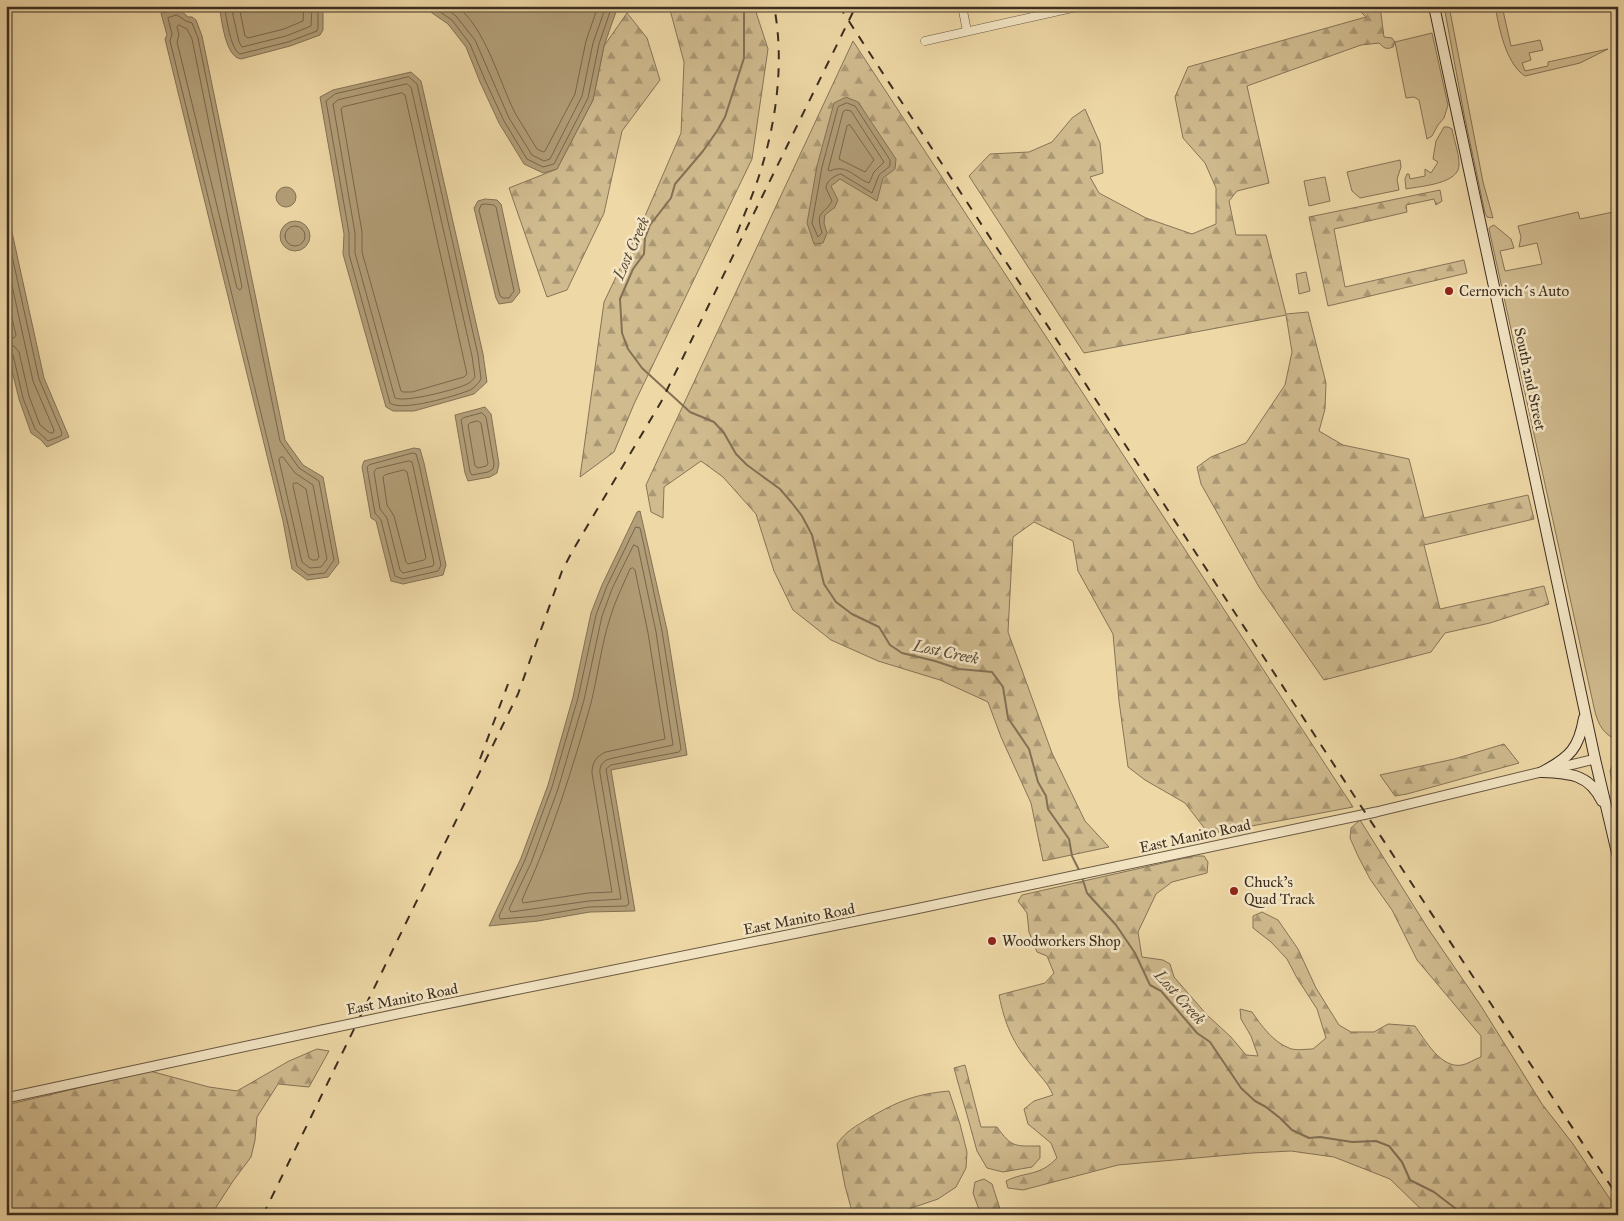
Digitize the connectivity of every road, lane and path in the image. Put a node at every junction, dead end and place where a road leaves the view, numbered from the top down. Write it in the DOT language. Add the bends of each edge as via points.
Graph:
graph roads {
  1 [pos="962,6"];
  2 [pos="1080,6"];
  3 [pos="1434,7"];
  4 [pos="967,31"];
  5 [pos="925,41"];
  6 [pos="1585,712"];
  7 [pos="1595,759"];
  8 [pos="1542,772"];
  9 [pos="1608,813"];
  10 [pos="1618,857"];
  11 [pos="6,1098"];
  1 -- 4 [label="street"];
  2 -- 4 [label="street"];
  3 -- 6 [label="main road, South 2nd Street"];
  4 -- 5 [label="street"];
  6 -- 7 [label="main road, South 2nd Street"];
  6 -- 8 [label="main road" via="1574,750 1561,762"];
  7 -- 8 [label="street, East Manito Road"];
  7 -- 9 [label="main road, South 2nd Street"];
  8 -- 9 [label="main road" via="1572,774 1585,780 1598,794"];
  8 -- 11 [label="street, East Manito Road, bridge" via="1376,812 1105,870 421,1009"];
  9 -- 10 [label="main road, South 2nd Street"];
}
